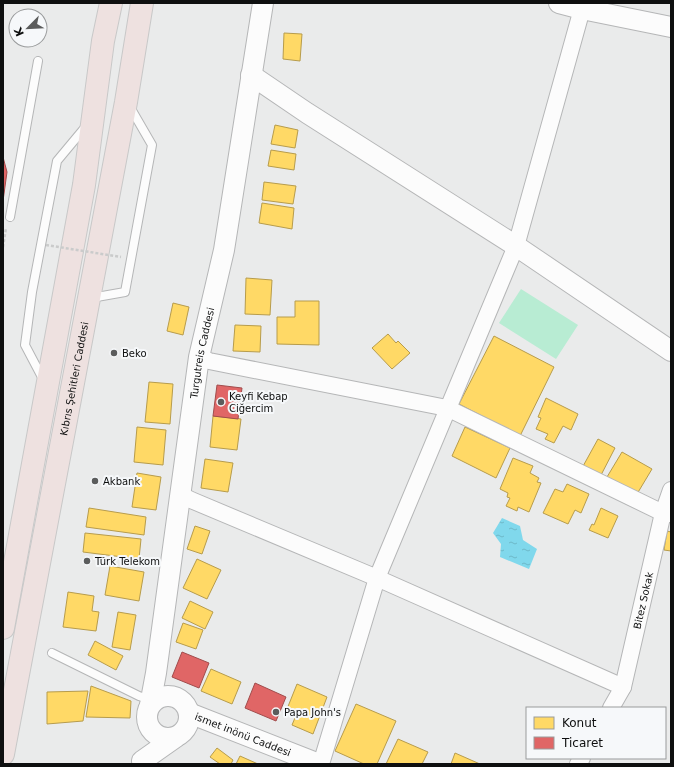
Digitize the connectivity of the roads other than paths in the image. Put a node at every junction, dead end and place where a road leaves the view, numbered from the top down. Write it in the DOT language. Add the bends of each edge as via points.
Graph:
graph roads {
  1 [pos="111,3"];
  2 [pos="142,3"];
  3 [pos="264,3"];
  4 [pos="559,3"];
  5 [pos="581,6"];
  6 [pos="671,27"];
  7 [pos="38,61"];
  8 [pos="251,75"];
  9 [pos="126,102"];
  10 [pos="93,116"];
  11 [pos="8,220"];
  12 [pos="516,246"];
  13 [pos="89,299"];
  14 [pos="671,351"];
  15 [pos="199,357"];
  16 [pos="46,386"];
  17 [pos="447,408"];
  18 [pos="671,490"];
  19 [pos="181,495"];
  20 [pos="667,514"];
  21 [pos="377,578"];
  22 [pos="3,628"];
  23 [pos="52,653"];
  24 [pos="622,687"];
  25 [pos="157,700"];
  26 [pos="612,707"];
  27 [pos="189,713"];
  28 [pos="148,725"];
  29 [pos="221,726"];
  30 [pos="179,735"];
  31 [pos="3,754"];
  32 [pos="143,763"];
  33 [pos="320,764"];
  1 -- 10 [label="highway"];
  2 -- 9 [label="highway, Kıbrıs Şehitleri Caddesi"];
  3 -- 8 [label="street, Turgutreis Caddesi"];
  4 -- 5 [label="street"];
  5 -- 6 [label="street"];
  5 -- 12 [label="street"];
  7 -- 11 [label="lane"];
  8 -- 12 [label="street"];
  8 -- 15 [label="street, Turgutreis Caddesi" via="224,250"];
  9 -- 13 [label="highway, Kıbrıs Şehitleri Caddesi"];
  9 -- 13 [label="lane" via="152,145 126,285 124,292"];
  10 -- 16 [label="highway" via="84,185"];
  10 -- 16 [label="lane" via="57,161 32,292 24,345"];
  12 -- 14 [label="street"];
  12 -- 17 [label="street"];
  13 -- 31 [label="highway, Kıbrıs Şehitleri Caddesi"];
  15 -- 17 [label="street"];
  15 -- 19 [label="street, Turgutreis Caddesi"];
  16 -- 22 [label="highway"];
  17 -- 20 [label="street"];
  17 -- 21 [label="street"];
  18 -- 20 [label="street, Bitez Sokak"];
  19 -- 21 [label="street"];
  19 -- 25 [label="street, Turgutreis Caddesi" via="155,678"];
  20 -- 24 [label="street, Bitez Sokak"];
  21 -- 24 [label="street"];
  21 -- 33 [label="street"];
  23 -- 25 [label="lane" via="139,696"];
  24 -- 26 [label="street, Bitez Sokak"];
  25 -- 27 [label="street" via="176,697 182,701"];
  25 -- 28 [label="street" via="147,711"];
  27 -- 29 [label="street, ismet inönü Caddesi"];
  27 -- 30 [label="street" via="187,727"];
  28 -- 30 [label="street" via="151,731 163,738 170,739"];
  28 -- 32 [label="street"];
  29 -- 30 [label="street"];
  29 -- 33 [label="street, ismet inönü Caddesi"];
  30 -- 32 [label="street"];
}
